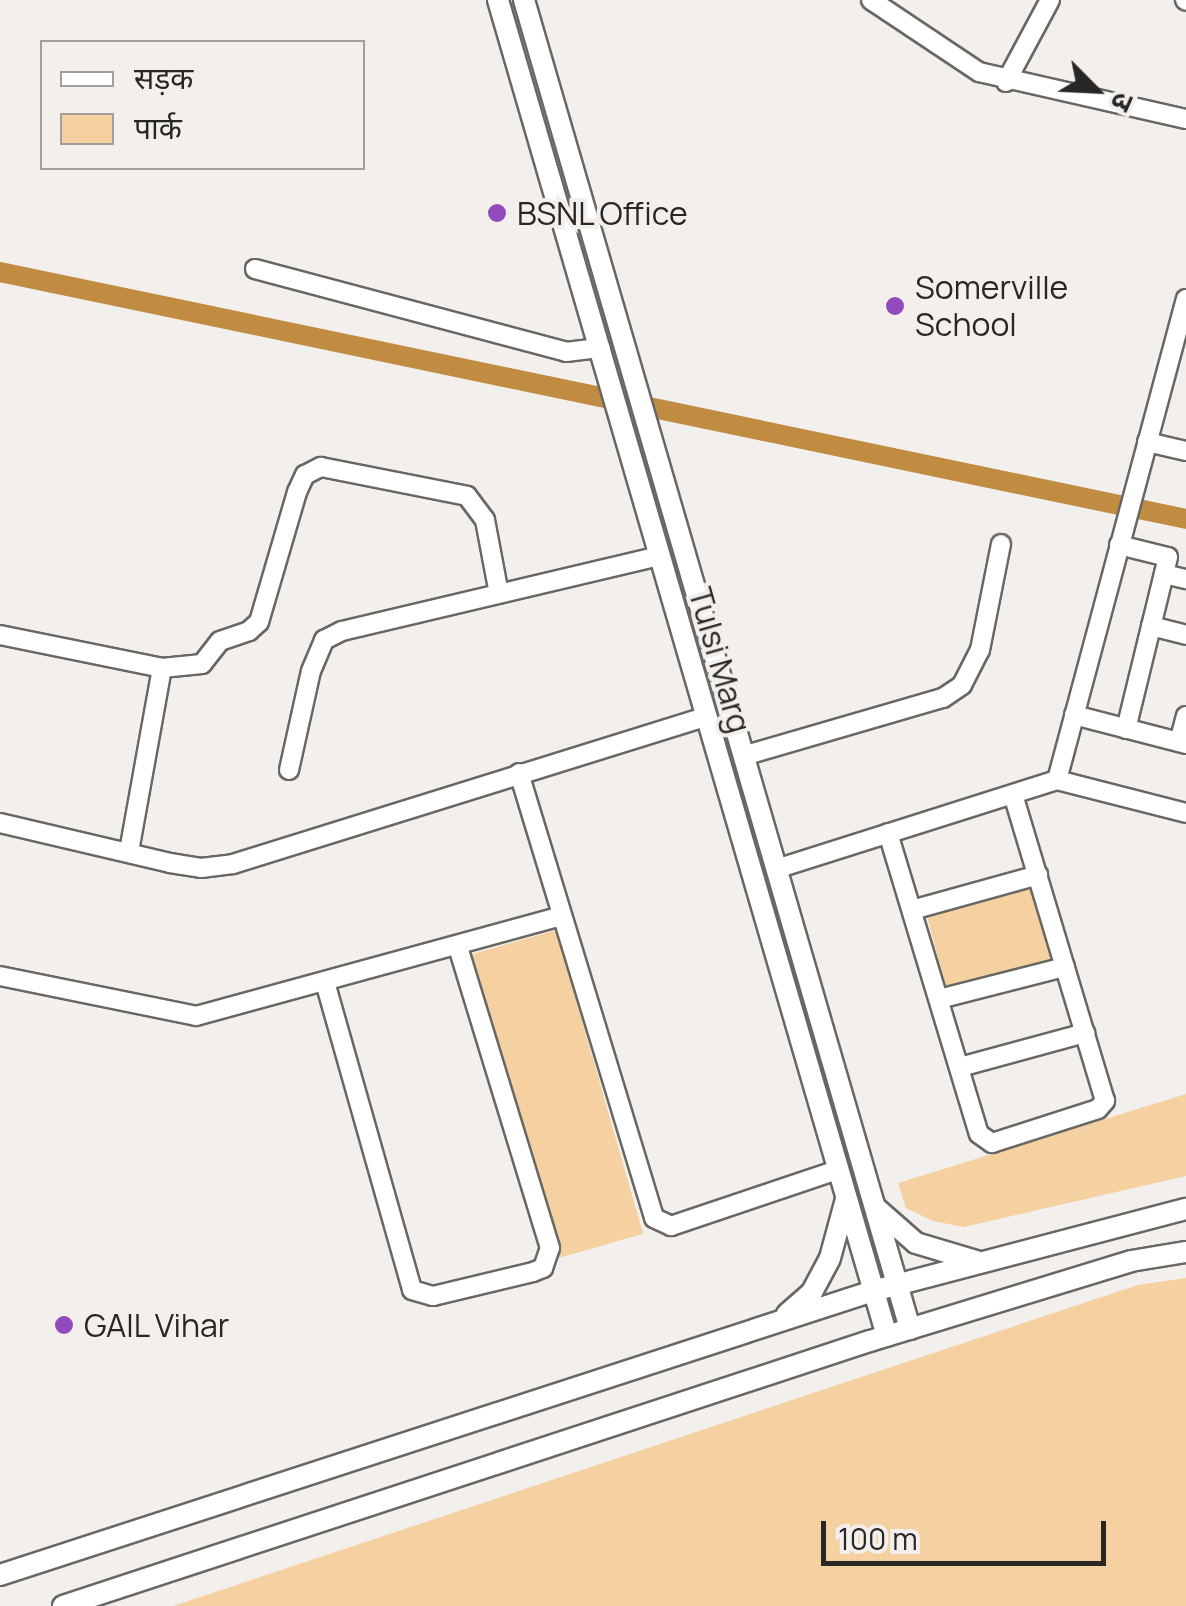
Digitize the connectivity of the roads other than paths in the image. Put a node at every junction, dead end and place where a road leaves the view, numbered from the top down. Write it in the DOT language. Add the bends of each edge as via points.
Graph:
graph roads {
  1 [pos="498,0"];
  2 [pos="524,0"];
  3 [pos="871,0"];
  4 [pos="1050,0"];
  5 [pos="1006,82"];
  6 [pos="1186,119"];
  7 [pos="255,269"];
  8 [pos="1186,298"];
  9 [pos="1182,328"];
  10 [pos="603,355"];
  11 [pos="1147,442"];
  12 [pos="1186,451"];
  13 [pos="1001,544"];
  14 [pos="1119,545"];
  15 [pos="659,556"];
  16 [pos="1164,574"];
  17 [pos="1186,579"];
  18 [pos="500,594"];
  19 [pos="1151,626"];
  20 [pos="0,635"];
  21 [pos="1186,635"];
  22 [pos="162,668"];
  23 [pos="1074,716"];
  24 [pos="1186,716"];
  25 [pos="706,717"];
  26 [pos="1126,729"];
  27 [pos="1183,743"];
  28 [pos="743,756"];
  29 [pos="289,770"];
  30 [pos="519,772"];
  31 [pos="1057,780"];
  32 [pos="1013,794"];
  33 [pos="1186,813"];
  34 [pos="0,824"];
  35 [pos="888,833"];
  36 [pos="129,852"];
  37 [pos="776,868"];
  38 [pos="1038,876"];
  39 [pos="912,910"];
  40 [pos="562,916"];
  41 [pos="458,948"];
  42 [pos="1065,967"];
  43 [pos="0,976"];
  44 [pos="324,982"];
  45 [pos="939,998"];
  46 [pos="1085,1033"];
  47 [pos="960,1067"];
  48 [pos="838,1170"];
  49 [pos="846,1199"];
  50 [pos="874,1206"];
  51 [pos="1186,1208"];
  52 [pos="1186,1252"];
  53 [pos="980,1262"];
  54 [pos="897,1284"];
  55 [pos="873,1291"];
  56 [pos="778,1322"];
  57 [pos="910,1329"];
  58 [pos="887,1336"];
  59 [pos="0,1575"];
  60 [pos="63,1606"];
  1 -- 10 [label="street, Tulsi Marg"];
  2 -- 28 [label="street, Tulsi Marg"];
  3 -- 5 [label="street" via="952,58"];
  4 -- 5 [label="street"];
  5 -- 6 [label="street"];
  7 -- 10 [label="street" via="566,352"];
  8 -- 9 [label="street"];
  9 -- 11 [label="street"];
  10 -- 15 [label="street, Tulsi Marg"];
  11 -- 12 [label="street"];
  11 -- 14 [label="street"];
  13 -- 28 [label="street" via="980,650 962,686 943,698"];
  14 -- 16 [label="street" via="1168,557"];
  14 -- 23 [label="street"];
  15 -- 18 [label="street"];
  15 -- 25 [label="street, Tulsi Marg"];
  16 -- 17 [label="street"];
  16 -- 19 [label="street"];
  18 -- 22 [label="street" via="484,520 467,496 321,467 305,475 297,492 259,622 220,641 202,664"];
  18 -- 29 [label="street" via="324,640 310,671"];
  19 -- 21 [label="street"];
  19 -- 26 [label="street"];
  20 -- 22 [label="street"];
  22 -- 36 [label="street"];
  23 -- 26 [label="street"];
  23 -- 31 [label="street"];
  24 -- 27 [label="street"];
  25 -- 30 [label="street"];
  25 -- 48 [label="street, Tulsi Marg"];
  26 -- 27 [label="street"];
  28 -- 37 [label="street, Tulsi Marg"];
  30 -- 36 [label="street" via="233,864 201,868"];
  30 -- 40 [label="street"];
  31 -- 32 [label="street"];
  31 -- 33 [label="street"];
  32 -- 35 [label="street"];
  32 -- 38 [label="street"];
  34 -- 36 [label="street"];
  35 -- 37 [label="street"];
  35 -- 39 [label="street"];
  37 -- 50 [label="street, Tulsi Marg"];
  38 -- 39 [label="street"];
  38 -- 42 [label="street"];
  39 -- 45 [label="street"];
  40 -- 41 [label="street"];
  40 -- 48 [label="street" via="654,1218 670,1226"];
  41 -- 44 [label="street"];
  41 -- 44 [label="street" via="550,1248 543,1268 533,1272 433,1296 412,1290"];
  42 -- 45 [label="street"];
  42 -- 46 [label="street"];
  43 -- 44 [label="street" via="196,1016"];
  45 -- 47 [label="street"];
  46 -- 47 [label="street"];
  46 -- 47 [label="street" via="1105,1101 992,1143 980,1134"];
  48 -- 49 [label="street, Tulsi Marg"];
  49 -- 55 [label="street, Tulsi Marg"];
  49 -- 56 [label="street" via="830,1258 812,1292"];
  50 -- 53 [label="street" via="916,1243"];
  50 -- 54 [label="street, Tulsi Marg"];
  51 -- 53 [label="street"];
  52 -- 57 [label="street" via="1131,1261"];
  53 -- 54 [label="street"];
  54 -- 55 [label="street"];
  54 -- 57 [label="street, Tulsi Marg"];
  55 -- 56 [label="street"];
  55 -- 58 [label="street, Tulsi Marg"];
  56 -- 59 [label="street"];
  57 -- 58 [label="street"];
  58 -- 60 [label="street"];
}
